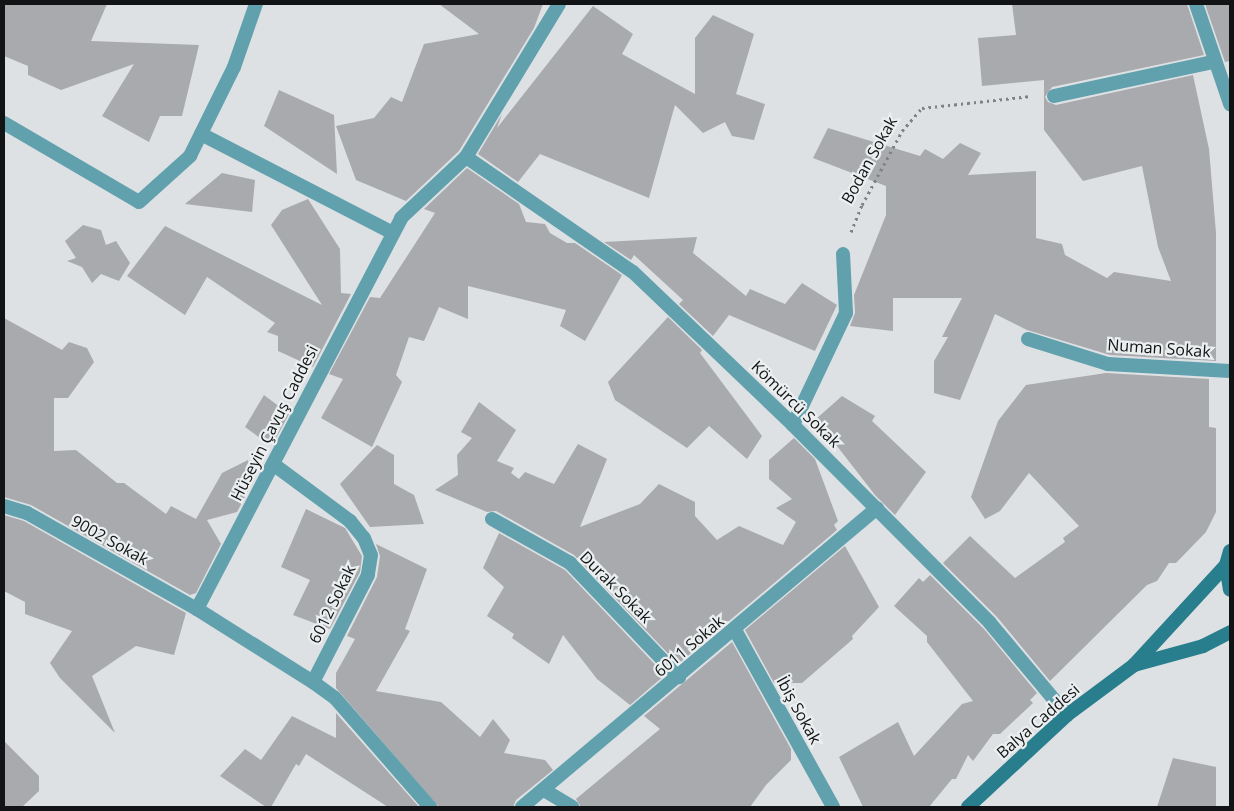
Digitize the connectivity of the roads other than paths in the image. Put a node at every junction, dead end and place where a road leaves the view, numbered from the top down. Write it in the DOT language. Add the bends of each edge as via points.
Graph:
graph roads {
  1 [pos="256,4"];
  2 [pos="559,4"];
  3 [pos="1196,4"];
  4 [pos="1213,62"];
  5 [pos="1054,96"];
  6 [pos="1230,104"];
  7 [pos="4,123"];
  8 [pos="201,134"];
  9 [pos="466,157"];
  10 [pos="393,233"];
  11 [pos="843,254"];
  12 [pos="1028,339"];
  13 [pos="1230,371"];
  14 [pos="793,425"];
  15 [pos="273,464"];
  16 [pos="4,506"];
  17 [pos="877,508"];
  18 [pos="492,520"];
  19 [pos="1230,551"];
  20 [pos="1226,565"];
  21 [pos="1230,590"];
  22 [pos="197,609"];
  23 [pos="735,630"];
  24 [pos="1230,632"];
  25 [pos="1134,665"];
  26 [pos="679,677"];
  27 [pos="313,682"];
  28 [pos="1067,715"];
  29 [pos="544,790"];
  30 [pos="430,807"];
  31 [pos="522,807"];
  32 [pos="572,807"];
  33 [pos="833,807"];
  34 [pos="968,807"];
  1 -- 8 [label="street" via="234,67"];
  2 -- 9 [label="street, Hüseyin Çavuş Caddesi"];
  3 -- 4 [label="street"];
  4 -- 5 [label="street"];
  4 -- 6 [label="street"];
  7 -- 8 [label="street" via="139,202 190,156"];
  8 -- 10 [label="street"];
  9 -- 10 [label="street, Hüseyin Çavuş Caddesi" via="401,218"];
  9 -- 14 [label="street, Kömürcü Sokak" via="633,272"];
  10 -- 15 [label="street, Hüseyin Çavuş Caddesi"];
  11 -- 14 [label="street" via="846,313"];
  12 -- 13 [label="street, Numan Sokak" via="1108,364"];
  14 -- 17 [label="street, Kömürcü Sokak"];
  15 -- 22 [label="street, Hüseyin Çavuş Caddesi"];
  15 -- 27 [label="street, 6012 Sokak" via="350,521 364,538 371,555 368,575"];
  16 -- 22 [label="street, 9002 Sokak" via="27,513"];
  17 -- 23 [label="street, 6011 Sokak"];
  17 -- 28 [label="street, Kömürcü Sokak" via="990,623"];
  18 -- 26 [label="street, Durak Sokak" via="570,563"];
  19 -- 20 [label="main road, Balya Caddesi"];
  20 -- 21 [label="main road, Balya Caddesi"];
  20 -- 25 [label="main road, Balya Caddesi"];
  22 -- 27 [label="street"];
  23 -- 26 [label="street, 6011 Sokak"];
  23 -- 33 [label="street, İbiş Sokak"];
  24 -- 25 [label="main road, Balya Caddesi" via="1203,646"];
  25 -- 28 [label="main road, Balya Caddesi"];
  26 -- 29 [label="street, 6011 Sokak"];
  27 -- 30 [label="street" via="335,698"];
  28 -- 34 [label="main road, Balya Caddesi"];
  29 -- 31 [label="street, 6011 Sokak"];
  29 -- 32 [label="street"];
}
